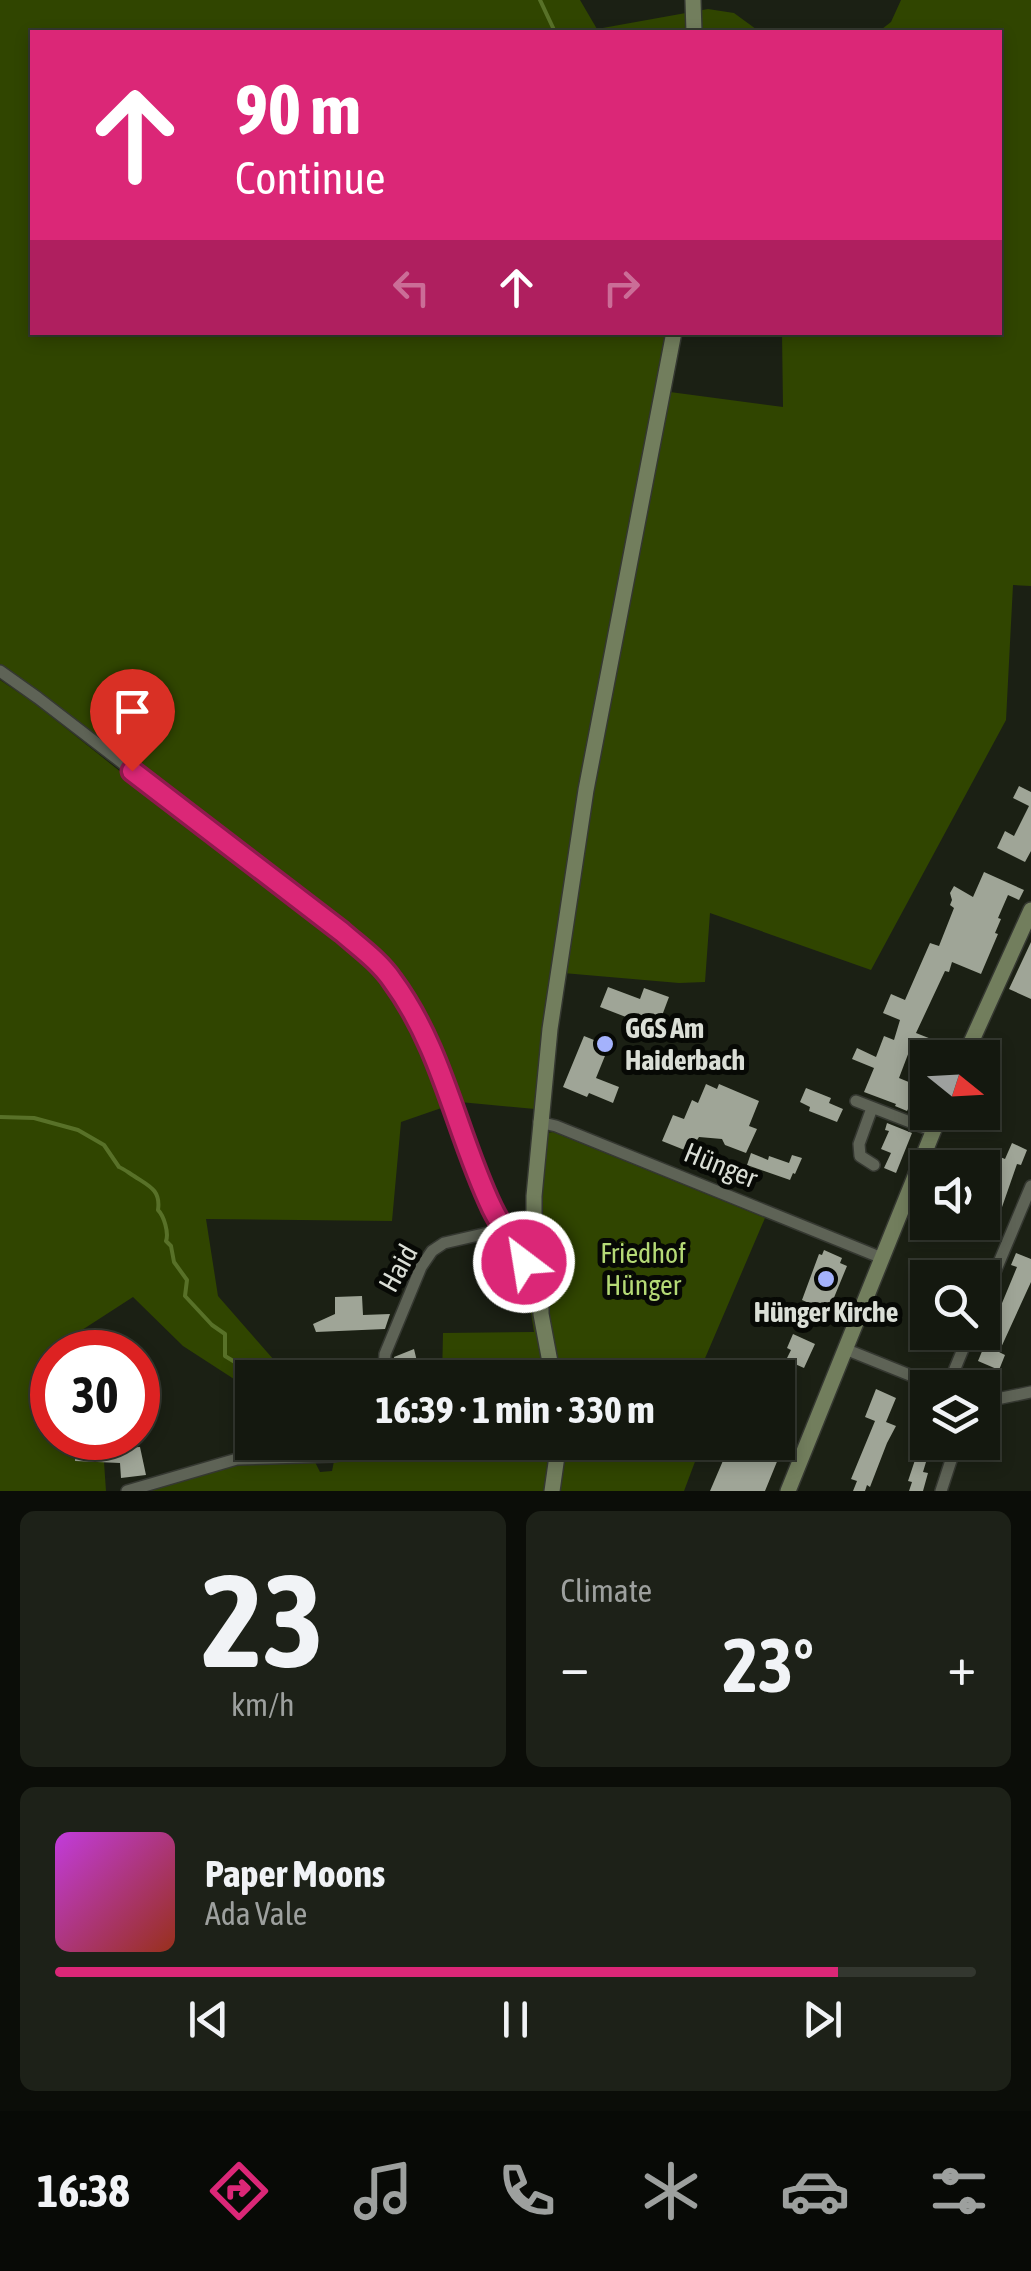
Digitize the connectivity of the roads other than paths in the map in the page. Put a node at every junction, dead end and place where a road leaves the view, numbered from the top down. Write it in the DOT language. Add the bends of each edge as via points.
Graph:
graph roads {
  1 [pos="692,0"];
  2 [pos="694,30"];
  3 [pos="673,335"];
  4 [pos="0,671"];
  5 [pos="1031,910"];
  6 [pos="972,1040"];
  7 [pos="856,1101"];
  8 [pos="872,1108"];
  9 [pos="540,1122"];
  10 [pos="933,1131"];
  11 [pos="874,1165"];
  12 [pos="1031,1186"];
  13 [pos="504,1229"];
  14 [pos="882,1258"];
  15 [pos="1000,1260"];
  16 [pos="541,1284"];
  17 [pos="846,1349"];
  18 [pos="385,1360"];
  19 [pos="550,1360"];
  20 [pos="910,1374"];
  21 [pos="1031,1392"];
  22 [pos="1000,1398"];
  23 [pos="235,1460"];
  24 [pos="556,1460"];
  25 [pos="951,1460"];
  26 [pos="127,1491"];
  27 [pos="552,1491"];
  28 [pos="788,1491"];
  29 [pos="942,1491"];
  1 -- 2 [label="street"];
  3 -- 9 [label="street" via="586,790"];
  4 -- 13 [label="street" via="391,978 438,1064"];
  5 -- 6 [label="street"];
  7 -- 8 [label="street"];
  8 -- 10 [label="street"];
  8 -- 11 [label="street" via="859,1144 860,1156"];
  9 -- 14 [label="street, Hünger"];
  9 -- 16 [label="street" via="534,1210"];
  10 -- 14 [label="street"];
  12 -- 15 [label="street"];
  13 -- 16 [label="street"];
  13 -- 18 [label="street, Haid" via="444,1244 427,1256"];
  14 -- 17 [label="street"];
  16 -- 19 [label="street"];
  17 -- 20 [label="street"];
  17 -- 28 [label="street"];
  21 -- 22 [label="street"];
  23 -- 26 [label="street"];
  24 -- 27 [label="street"];
  25 -- 29 [label="street"];
}
